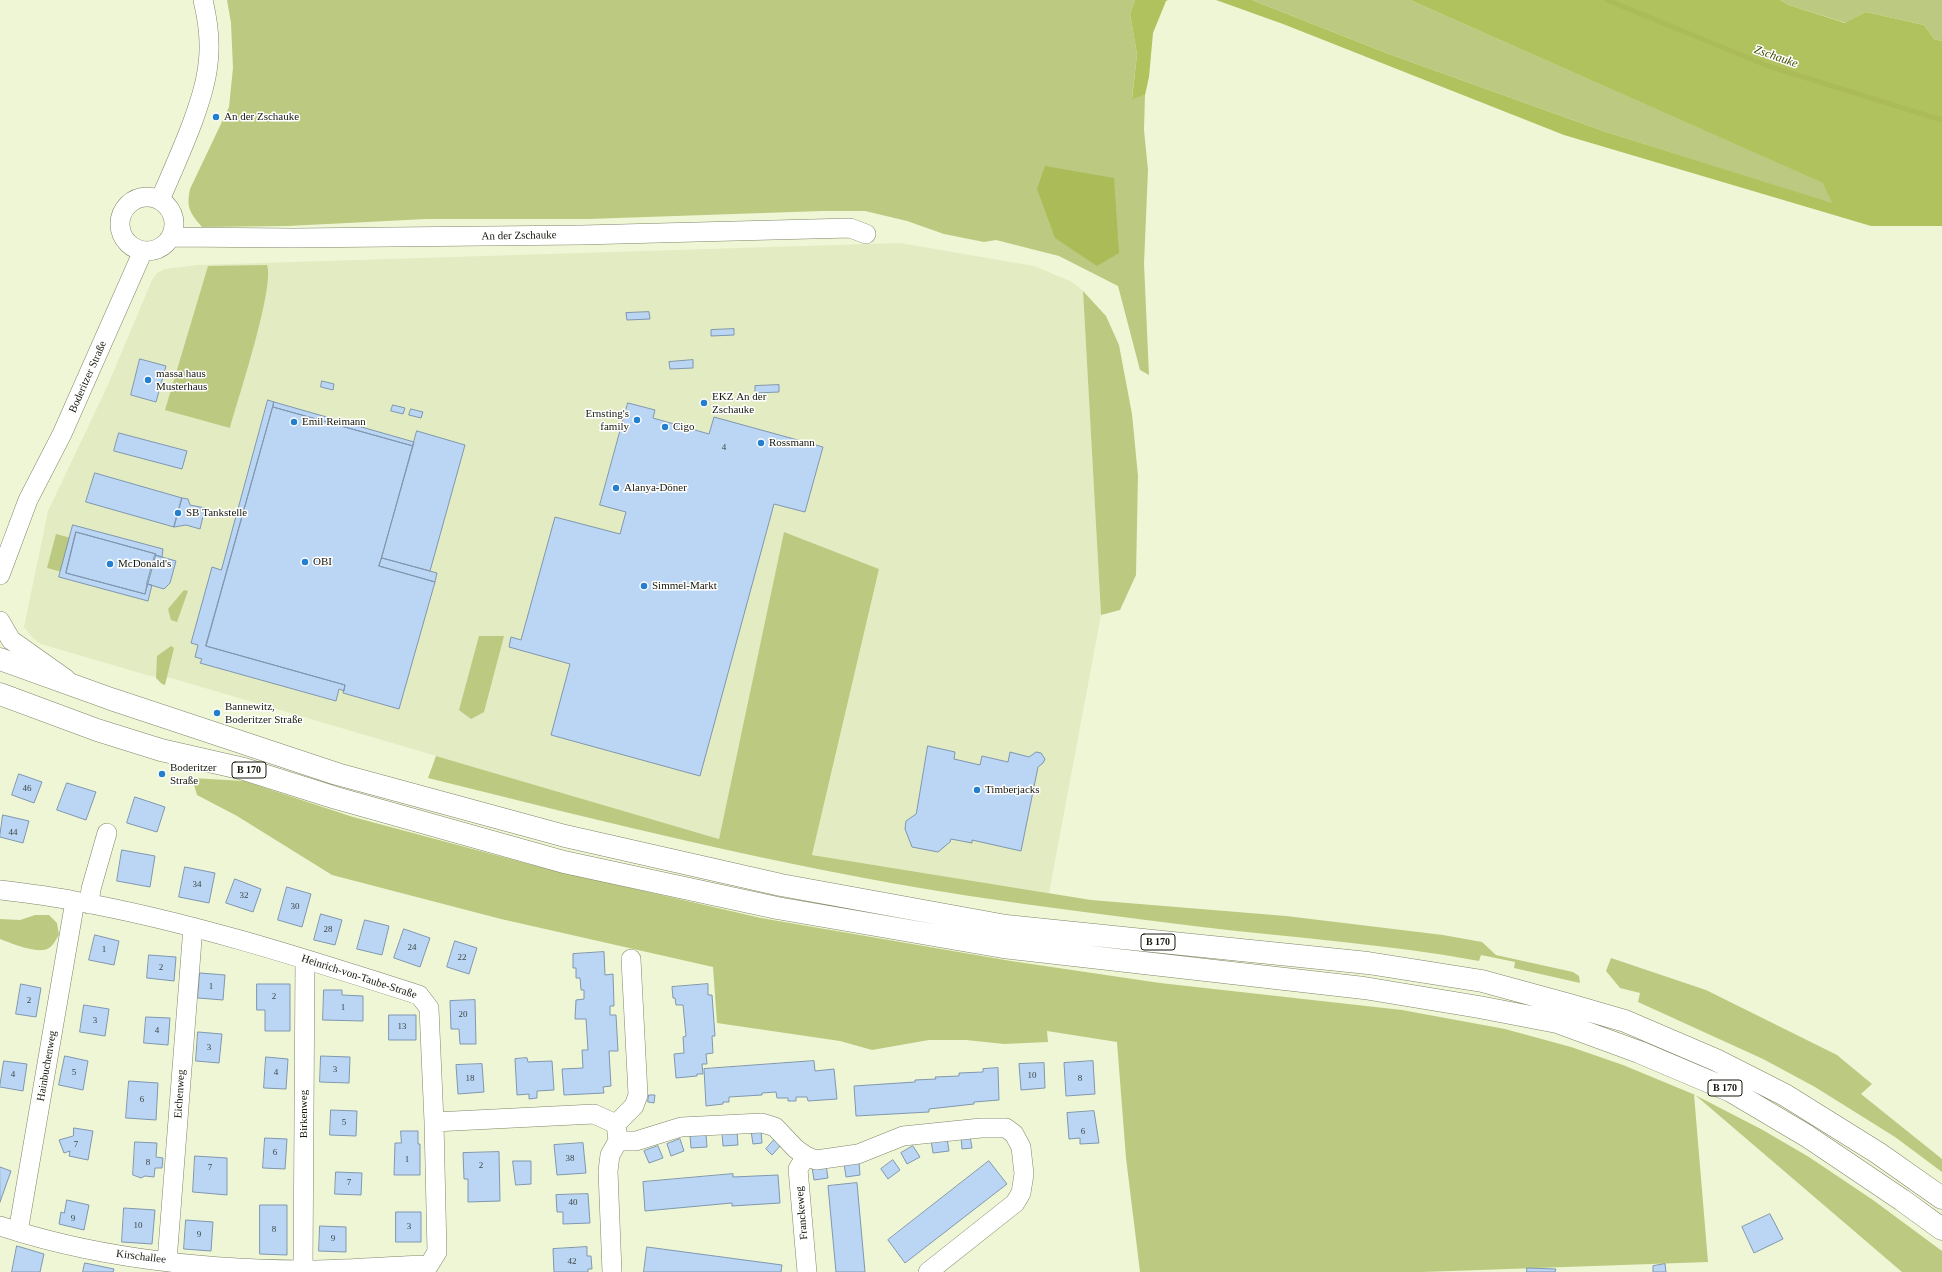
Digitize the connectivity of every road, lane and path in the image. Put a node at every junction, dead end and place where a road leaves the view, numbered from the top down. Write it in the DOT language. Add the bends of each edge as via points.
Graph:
graph roads {
  1 [pos="202,0"];
  2 [pos="160,200"];
  3 [pos="866,234"];
  4 [pos="171,237"];
  5 [pos="143,251"];
  6 [pos="28,500"];
  7 [pos="0,539"];
  8 [pos="0,575"];
  9 [pos="0,621"];
  10 [pos="0,659"];
  11 [pos="72,684"];
  12 [pos="0,694"];
  13 [pos="107,833"];
  14 [pos="0,890"];
  15 [pos="82,903"];
  16 [pos="193,927"];
  17 [pos="305,959"];
  18 [pos="631,960"];
  19 [pos="434,1122"];
  20 [pos="617,1132"];
  21 [pos="806,1156"];
  22 [pos="1942,1198"];
  23 [pos="0,1226"];
  24 [pos="1942,1229"];
  25 [pos="18,1232"];
  26 [pos="167,1261"];
  27 [pos="303,1270"];
  28 [pos="612,1272"];
  29 [pos="807,1272"];
  30 [pos="928,1272"];
  1 -- 2 [label="street" via="208,22 208,65 198,106"];
  2 -- 4 [label="street" via="168,206 173,215"];
  2 -- 5 [label="street" via="140,197 131,201 123,209 119,219 124,240 132,248"];
  3 -- 4 [label="street, An der Zschauke" via="850,228 535,235"];
  4 -- 5 [label="street" via="154,251"];
  5 -- 6 [label="street, Boderitzer Straße" via="62,434"];
  6 -- 7 [label="street, Boderitzer Straße"];
  6 -- 8 [label="street, Boderitzer Straße"];
  9 -- 11 [label="street" via="11,640"];
  10 -- 11 [label="main road, B 170"];
  11 -- 22 [label="main road, B 170" via="337,774 565,836 781,885 1006,926 1368,963 1482,981 1570,1005 1632,1024 1716,1060 1785,1095 1878,1153"];
  12 -- 24 [label="main road, B 170" via="97,730 161,750 244,769 336,798 564,862 777,908 1003,947 1364,988 1557,1022 1639,1052 1731,1091 1807,1136"];
  13 -- 15 [label="street" via="91,889"];
  14 -- 15 [label="street, Heinrich-von-Taube-Straße"];
  15 -- 16 [label="street, Heinrich-von-Taube-Straße"];
  15 -- 25 [label="street, Hainbuchenweg"];
  16 -- 17 [label="street, Heinrich-von-Taube-Straße"];
  16 -- 26 [label="street, Eichenweg"];
  17 -- 19 [label="street, Heinrich-von-Taube-Straße" via="419,995 429,1008"];
  17 -- 27 [label="street, Birkenweg"];
  18 -- 20 [label="street" via="638,1095"];
  19 -- 20 [label="street" via="594,1114"];
  19 -- 27 [label="street, Kirschallee" via="437,1252 429,1265"];
  20 -- 21 [label="street" via="636,1141 681,1127 762,1123 775,1127"];
  20 -- 28 [label="street" via="608,1171"];
  21 -- 29 [label="street, Franckeweg" via="798,1169"];
  21 -- 30 [label="street" via="816,1160 858,1154 903,1136 950,1131 1006,1128 1014,1134 1021,1147 1024,1174 1022,1193 1015,1203"];
  23 -- 25 [label="street, Kirschallee"];
  25 -- 26 [label="street, Kirschallee" via="119,1255"];
  26 -- 27 [label="street, Kirschallee"];
}
